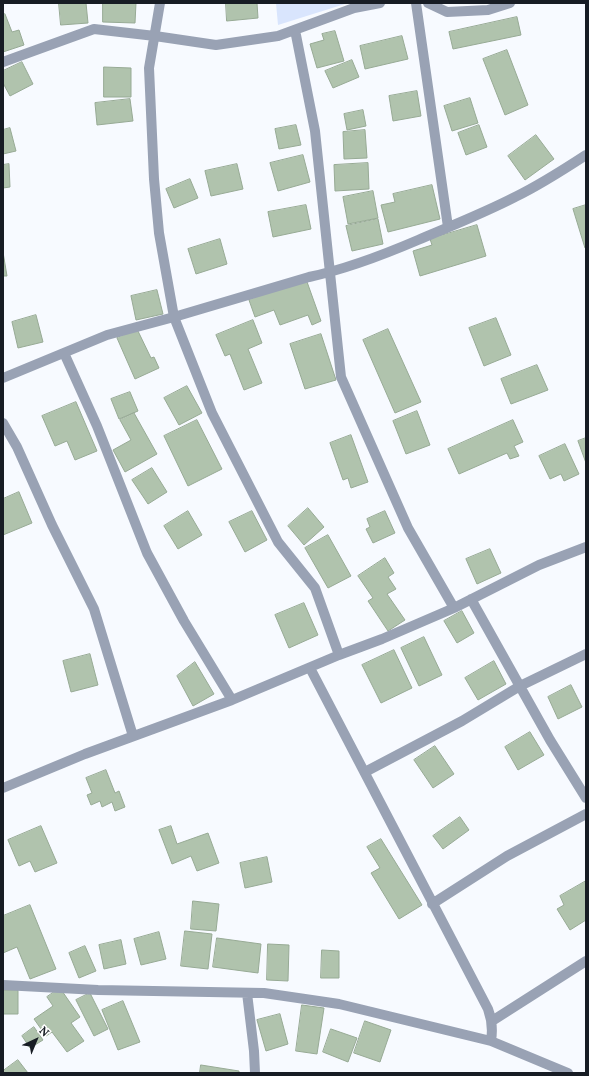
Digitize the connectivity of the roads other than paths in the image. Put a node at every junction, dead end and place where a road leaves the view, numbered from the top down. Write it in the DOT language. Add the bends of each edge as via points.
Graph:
graph roads {
  1 [pos="160,3"];
  2 [pos="380,3"];
  3 [pos="416,3"];
  4 [pos="428,3"];
  5 [pos="510,3"];
  6 [pos="295,30"];
  7 [pos="155,36"];
  8 [pos="3,62"];
  9 [pos="586,155"];
  10 [pos="448,228"];
  11 [pos="330,273"];
  12 [pos="174,317"];
  13 [pos="64,352"];
  14 [pos="3,378"];
  15 [pos="3,423"];
  16 [pos="586,547"];
  17 [pos="471,600"];
  18 [pos="454,608"];
  19 [pos="586,654"];
  20 [pos="339,655"];
  21 [pos="310,668"];
  22 [pos="520,686"];
  23 [pos="232,700"];
  24 [pos="133,736"];
  25 [pos="365,772"];
  26 [pos="3,788"];
  27 [pos="586,798"];
  28 [pos="586,814"];
  29 [pos="432,904"];
  30 [pos="586,962"];
  31 [pos="3,985"];
  32 [pos="247,993"];
  33 [pos="492,1021"];
  34 [pos="491,1041"];
  35 [pos="255,1073"];
  36 [pos="568,1073"];
  1 -- 7 [label="street"];
  2 -- 6 [label="street" via="354,8"];
  3 -- 10 [label="street"];
  4 -- 5 [label="street" via="446,12 488,10"];
  6 -- 7 [label="street" via="278,36 216,45"];
  6 -- 11 [label="street" via="315,131"];
  7 -- 8 [label="street" via="94,30"];
  7 -- 12 [label="street" via="149,68 154,179 159,233"];
  9 -- 10 [label="street" via="516,197"];
  10 -- 11 [label="street"];
  11 -- 12 [label="street"];
  11 -- 18 [label="street" via="341,377 408,528"];
  12 -- 13 [label="street" via="107,335"];
  12 -- 20 [label="street" via="212,413 278,542 315,588"];
  13 -- 14 [label="street"];
  13 -- 23 [label="street" via="97,426 146,553"];
  15 -- 24 [label="street" via="18,447 52,525 94,609"];
  16 -- 17 [label="street" via="539,565"];
  17 -- 18 [label="street"];
  17 -- 22 [label="street"];
  18 -- 20 [label="street"];
  19 -- 22 [label="street"];
  20 -- 21 [label="street"];
  21 -- 23 [label="street"];
  21 -- 25 [label="street"];
  22 -- 25 [label="street"];
  22 -- 27 [label="street"];
  23 -- 24 [label="street"];
  24 -- 26 [label="street"];
  25 -- 29 [label="street"];
  28 -- 29 [label="street" via="507,856"];
  29 -- 33 [label="street"];
  30 -- 33 [label="street"];
  31 -- 32 [label="street"];
  32 -- 34 [label="street" via="264,993 339,1004"];
  32 -- 35 [label="street"];
  33 -- 34 [label="street"];
  34 -- 36 [label="street"];
}
